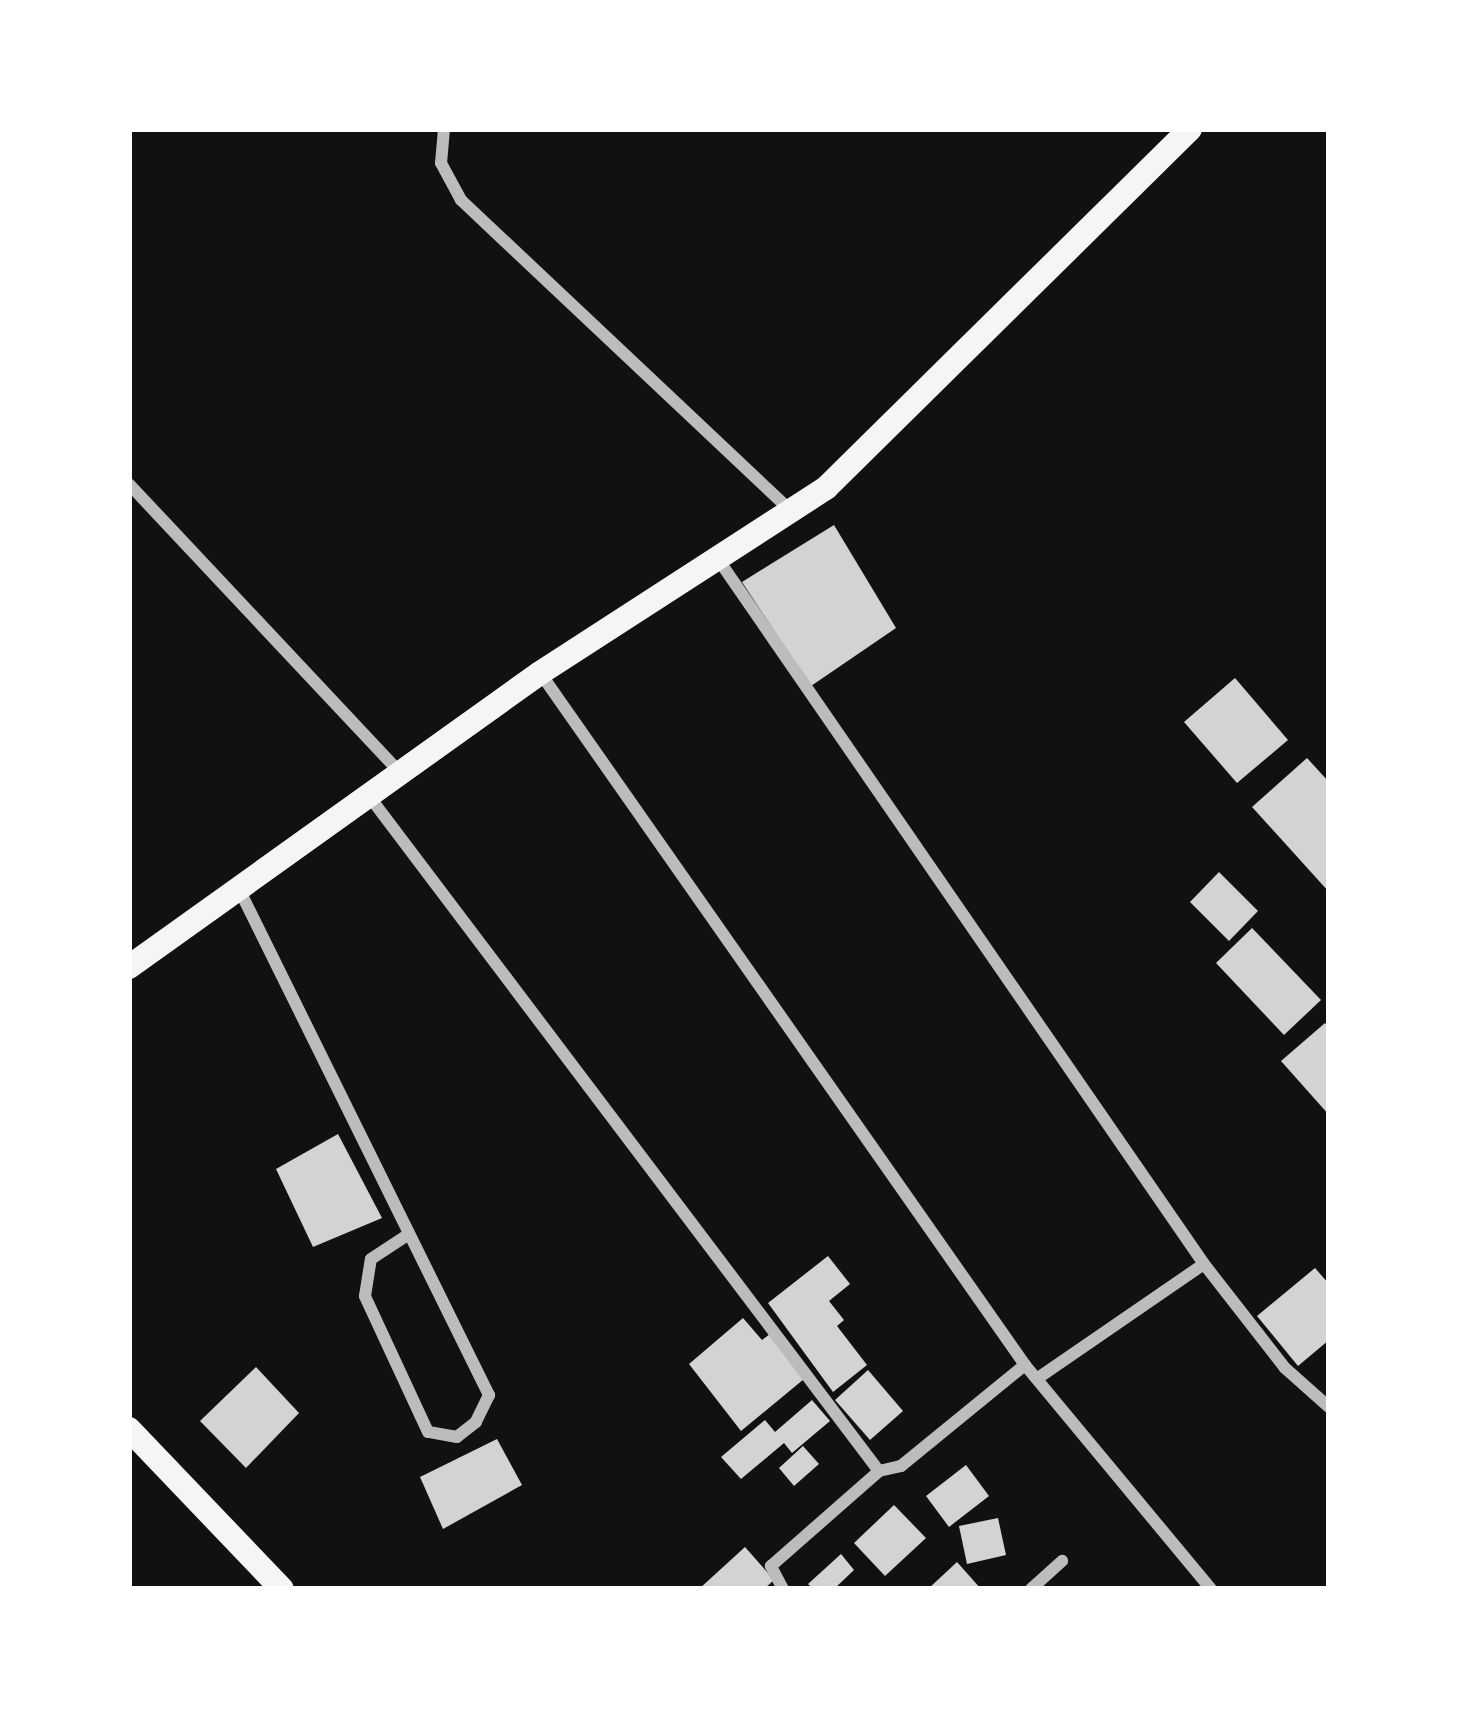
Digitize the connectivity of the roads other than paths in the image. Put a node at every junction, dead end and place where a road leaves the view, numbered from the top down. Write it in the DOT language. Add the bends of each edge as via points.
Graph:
graph roads {
  1 [pos="444,129"];
  2 [pos="1190,129"];
  3 [pos="129,484"];
  4 [pos="791,512"];
  5 [pos="718,559"];
  6 [pos="540,673"];
  7 [pos="400,772"];
  8 [pos="368,795"];
  9 [pos="237,884"];
  10 [pos="129,967"];
  11 [pos="409,1234"];
  12 [pos="1204,1264"];
  13 [pos="1025,1365"];
  14 [pos="1039,1378"];
  15 [pos="1329,1407"];
  16 [pos="129,1429"];
  17 [pos="879,1471"];
  18 [pos="1062,1561"];
  19 [pos="282,1589"];
  20 [pos="783,1589"];
  21 [pos="1031,1589"];
  22 [pos="1211,1589"];
  1 -- 4 [label="street" via="441,164 461,200"];
  2 -- 4 [label="main road" via="866,455"];
  3 -- 7 [label="street"];
  4 -- 5 [label="main road"];
  5 -- 6 [label="main road"];
  5 -- 12 [label="street"];
  6 -- 7 [label="main road"];
  6 -- 13 [label="street"];
  7 -- 8 [label="main road"];
  8 -- 9 [label="main road"];
  8 -- 17 [label="street"];
  9 -- 10 [label="main road"];
  9 -- 11 [label="street"];
  11 -- 11 [label="street" via="371,1259 365,1297 428,1432 457,1438 489,1395"];
  12 -- 14 [label="street"];
  12 -- 15 [label="street" via="1285,1368"];
  13 -- 14 [label="street"];
  13 -- 17 [label="street" via="901,1466"];
  14 -- 22 [label="street"];
  16 -- 19 [label="main road"];
  17 -- 20 [label="street" via="771,1567"];
  18 -- 21 [label="street"];
}
